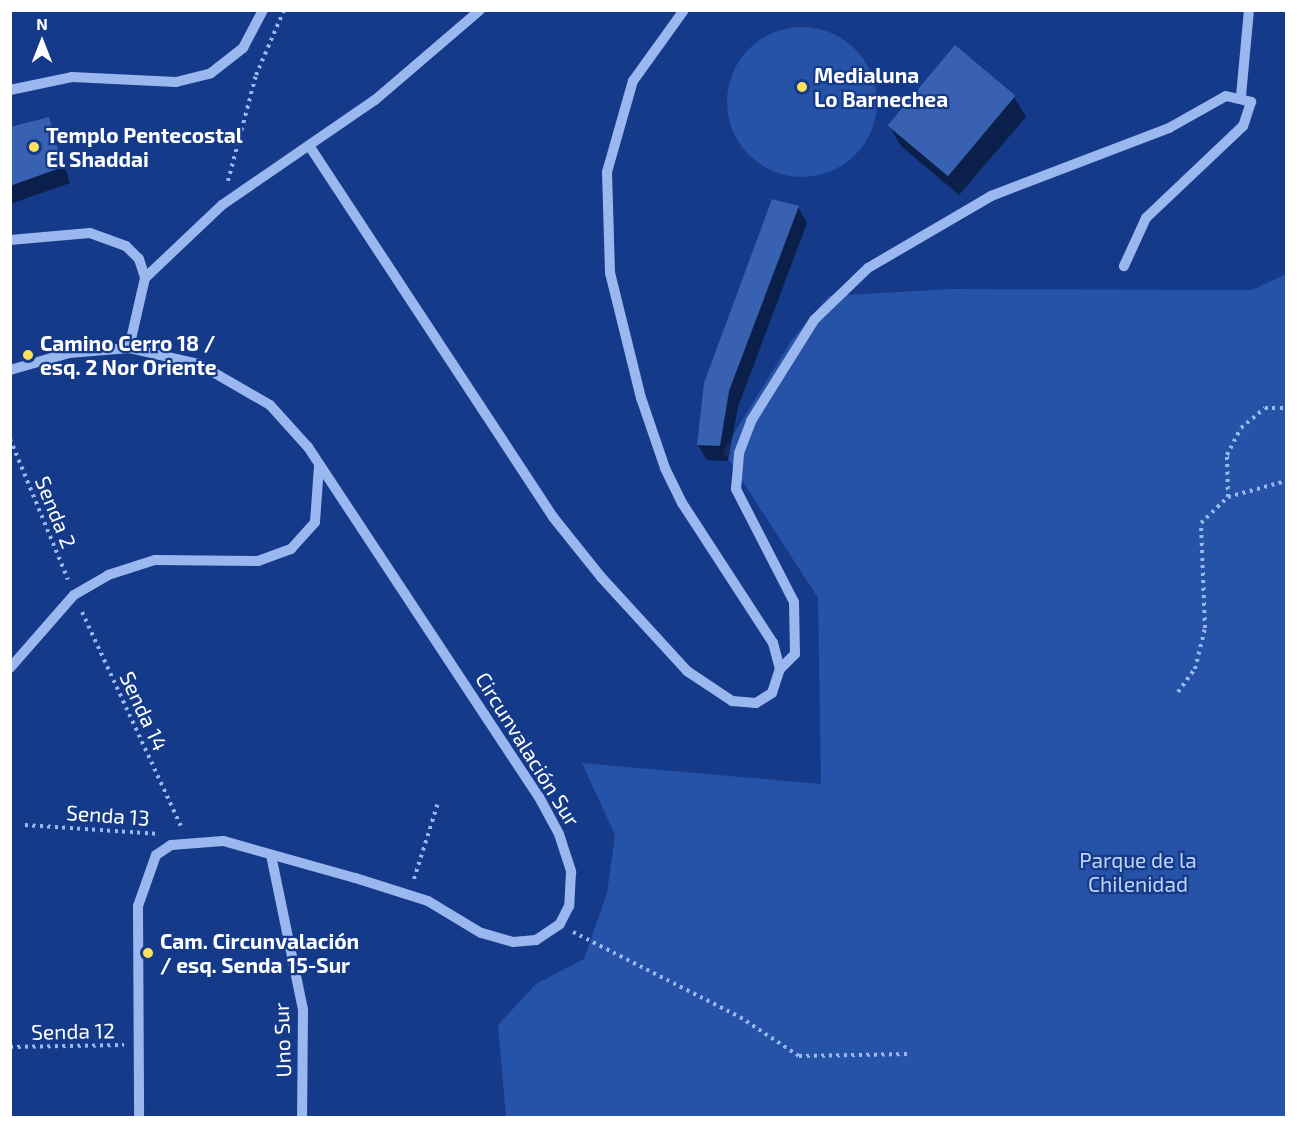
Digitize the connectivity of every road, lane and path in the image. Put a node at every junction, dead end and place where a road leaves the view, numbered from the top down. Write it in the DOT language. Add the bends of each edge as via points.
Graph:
graph roads {
  1 [pos="263,10"];
  2 [pos="284,10"];
  3 [pos="480,10"];
  4 [pos="684,10"];
  5 [pos="1249,10"];
  6 [pos="10,90"];
  7 [pos="1241,96"];
  8 [pos="310,147"];
  9 [pos="222,205"];
  10 [pos="10,240"];
  11 [pos="1124,266"];
  12 [pos="145,278"];
  13 [pos="129,348"];
  14 [pos="10,370"];
  15 [pos="1287,408"];
  16 [pos="10,440"];
  17 [pos="319,463"];
  18 [pos="1287,480"];
  19 [pos="1228,497"];
  20 [pos="74,595"];
  21 [pos="10,668"];
  22 [pos="780,669"];
  23 [pos="1178,692"];
  24 [pos="438,803"];
  25 [pos="25,825"];
  26 [pos="187,840"];
  27 [pos="271,855"];
  28 [pos="409,894"];
  29 [pos="560,924"];
  30 [pos="136,1044"];
  31 [pos="10,1047"];
  32 [pos="910,1054"];
  33 [pos="139,1118"];
  34 [pos="302,1118"];
  1 -- 6 [label="street" via="243,48 211,73 176,82 72,77"];
  2 -- 9 [label="path" via="256,75"];
  3 -- 8 [label="street"];
  4 -- 22 [label="street" via="633,81 607,172 610,273 640,398 665,468 682,503 773,643"];
  5 -- 7 [label="street"];
  7 -- 11 [label="street" via="1251,102 1243,126 1146,218"];
  7 -- 22 [label="street" via="1226,96 1169,128 960,212 868,268 814,320 751,421 740,453 736,489 794,602 795,654"];
  8 -- 9 [label="street"];
  8 -- 22 [label="street" via="553,517 601,577 687,671 732,701 756,703 772,693"];
  9 -- 12 [label="street"];
  10 -- 12 [label="street" via="90,233 108,238 139,260"];
  12 -- 13 [label="street"];
  13 -- 14 [label="street, Circunvalación Sur" via="69,353"];
  13 -- 17 [label="street, Circunvalación Sur" via="199,364 246,387 284,418"];
  15 -- 19 [label="path" via="1265,408 1241,428 1227,455"];
  16 -- 20 [label="path, Senda 2"];
  17 -- 20 [label="street" via="315,522 282,554 250,561 155,560 108,575"];
  17 -- 29 [label="street, Circunvalación Sur" via="550,815 572,878 569,906"];
  18 -- 19 [label="path"];
  19 -- 23 [label="path" via="1201,523 1205,628 1195,669"];
  20 -- 21 [label="street"];
  20 -- 26 [label="path, Senda 14"];
  24 -- 28 [label="path"];
  25 -- 26 [label="path, Senda 13" via="142,830"];
  26 -- 27 [label="street" via="223,841"];
  26 -- 30 [label="street" via="156,855 144,878 134,968"];
  27 -- 28 [label="street"];
  27 -- 34 [label="street, Uno Sur" via="303,1010"];
  28 -- 29 [label="street" via="502,941 536,940"];
  29 -- 32 [label="path" via="740,1017 799,1056"];
  30 -- 31 [label="path, Senda 12"];
  30 -- 33 [label="street"];
}
